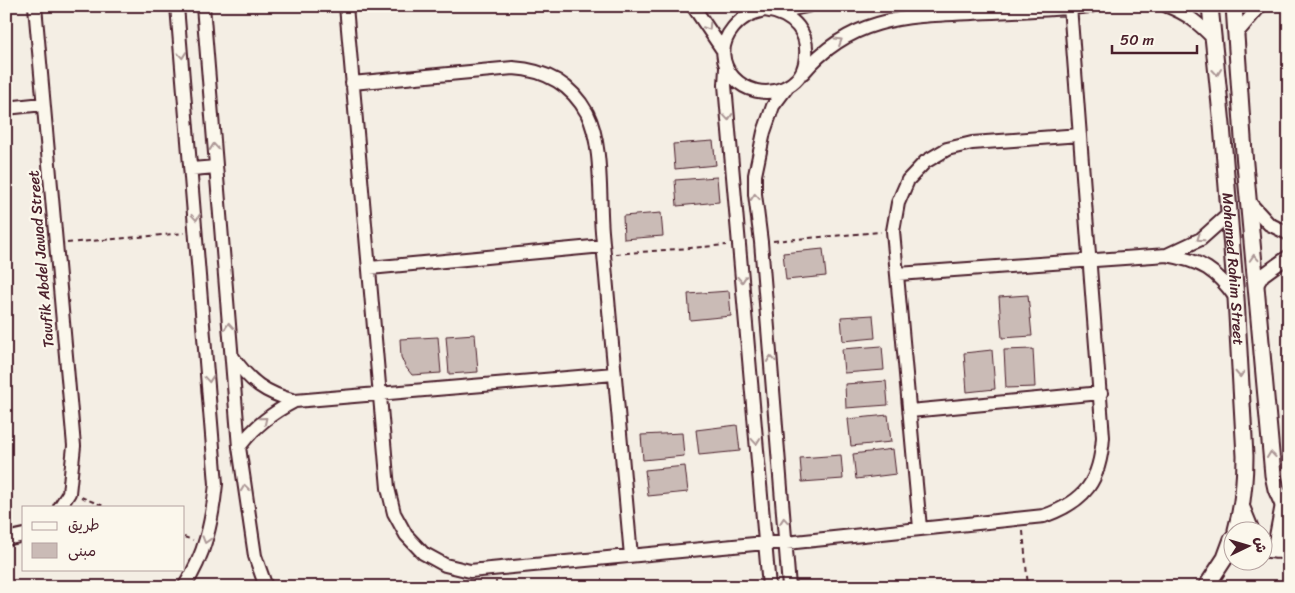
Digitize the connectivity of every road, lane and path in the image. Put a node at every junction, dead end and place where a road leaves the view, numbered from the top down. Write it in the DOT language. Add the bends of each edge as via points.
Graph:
graph roads {
  1 [pos="35,6"];
  2 [pos="178,6"];
  3 [pos="203,6"];
  4 [pos="346,6"];
  5 [pos="693,6"];
  6 [pos="806,6"];
  7 [pos="1091,6"];
  8 [pos="1167,6"];
  9 [pos="1210,6"];
  10 [pos="1234,6"];
  11 [pos="1260,6"];
  12 [pos="1070,7"];
  13 [pos="747,9"];
  14 [pos="777,12"];
  15 [pos="1236,34"];
  16 [pos="1213,38"];
  17 [pos="722,49"];
  18 [pos="726,68"];
  19 [pos="803,73"];
  20 [pos="352,83"];
  21 [pos="788,86"];
  22 [pos="44,104"];
  23 [pos="6,108"];
  24 [pos="1242,123"];
  25 [pos="1222,126"];
  26 [pos="1080,135"];
  27 [pos="216,168"];
  28 [pos="192,169"];
  29 [pos="1249,202"];
  30 [pos="1229,214"];
  31 [pos="893,231"];
  32 [pos="197,232"];
  33 [pos="1289,234"];
  34 [pos="761,242"];
  35 [pos="56,244"];
  36 [pos="739,244"];
  37 [pos="604,251"];
  38 [pos="1167,256"];
  39 [pos="1289,256"];
  40 [pos="1091,261"];
  41 [pos="370,268"];
  42 [pos="898,274"];
  43 [pos="1256,286"];
  44 [pos="1236,298"];
  45 [pos="232,355"];
  46 [pos="614,374"];
  47 [pos="1101,393"];
  48 [pos="380,394"];
  49 [pos="295,401"];
  50 [pos="910,411"];
  51 [pos="239,447"];
  52 [pos="70,492"];
  53 [pos="61,506"];
  54 [pos="104,506"];
  55 [pos="1242,508"];
  56 [pos="1286,512"];
  57 [pos="1022,518"];
  58 [pos="1239,520"];
  59 [pos="1247,520"];
  60 [pos="920,528"];
  61 [pos="22,535"];
  62 [pos="6,539"];
  63 [pos="786,543"];
  64 [pos="765,544"];
  65 [pos="1276,550"];
  66 [pos="631,556"];
  67 [pos="1222,566"];
  68 [pos="184,587"];
  69 [pos="266,587"];
  70 [pos="769,587"];
  71 [pos="789,587"];
  72 [pos="1028,587"];
  73 [pos="1206,587"];
  1 -- 22 [label="street, Tawfik Abdel Jawad Street"];
  2 -- 28 [label="street, one-way"];
  27 -- 3 [label="street, one-way"];
  4 -- 20 [label="street"];
  5 -- 17 [label="street, one-way"];
  6 -- 14 [label="street"];
  7 -- 12 [label="street"];
  8 -- 16 [label="street" via="1196,20"];
  9 -- 16 [label="street, Mohamed Rahim Street"];
  10 -- 15 [label="street, Mohamed Rahim Street"];
  11 -- 15 [label="street"];
  19 -- 12 [label="street, one-way" via="815,58 835,43 881,22 917,16"];
  12 -- 26 [label="street"];
  13 -- 14 [label="street"];
  13 -- 17 [label="street" via="726,37"];
  14 -- 19 [label="street" via="800,28 806,56"];
  15 -- 24 [label="street, Mohamed Rahim Street"];
  16 -- 25 [label="street, Mohamed Rahim Street, one-way"];
  17 -- 18 [label="street"];
  18 -- 21 [label="street" via="736,80 761,92"];
  18 -- 36 [label="street, one-way"];
  19 -- 21 [label="street"];
  20 -- 37 [label="street" via="513,68 530,69 550,76 581,103 592,126 597,149"];
  20 -- 41 [label="street"];
  34 -- 21 [label="street, one-way" via="754,175 773,106"];
  22 -- 23 [label="street"];
  22 -- 35 [label="street, Tawfik Abdel Jawad Street"];
  24 -- 25 [label="street"];
  24 -- 29 [label="street, Mohamed Rahim Street"];
  25 -- 30 [label="street, Mohamed Rahim Street"];
  26 -- 31 [label="street" via="972,143 947,149 926,162 908,180 898,203"];
  26 -- 40 [label="street"];
  27 -- 28 [label="street"];
  45 -- 27 [label="street, one-way"];
  28 -- 32 [label="street, one-way"];
  29 -- 33 [label="street" via="1269,224"];
  43 -- 29 [label="street, Mohamed Rahim Street, one-way"];
  30 -- 38 [label="street, one-way" via="1201,239"];
  30 -- 44 [label="street, Mohamed Rahim Street"];
  31 -- 34 [label="path"];
  31 -- 42 [label="street"];
  32 -- 35 [label="path"];
  32 -- 68 [label="street, one-way" via="216,484 213,515 205,545"];
  63 -- 34 [label="street, one-way"];
  35 -- 52 [label="street, Tawfik Abdel Jawad Street" via="74,446"];
  36 -- 37 [label="path"];
  36 -- 64 [label="street, one-way"];
  37 -- 41 [label="street"];
  37 -- 46 [label="street"];
  38 -- 40 [label="street"];
  38 -- 44 [label="street" via="1188,259 1207,268 1224,281"];
  39 -- 43 [label="street" via="1263,275"];
  40 -- 42 [label="street"];
  40 -- 47 [label="street"];
  41 -- 48 [label="street"];
  42 -- 50 [label="street"];
  56 -- 43 [label="street, Mohamed Rahim Street, one-way" via="1273,475"];
  44 -- 55 [label="street, Mohamed Rahim Street, one-way" via="1245,456"];
  45 -- 49 [label="street" via="258,386 276,396"];
  45 -- 51 [label="street"];
  46 -- 48 [label="street"];
  46 -- 66 [label="street"];
  47 -- 50 [label="street"];
  47 -- 57 [label="street" via="1102,458 1094,479 1081,496 1064,509 1044,516"];
  48 -- 49 [label="street"];
  48 -- 66 [label="street" via="388,488 394,513 406,535 423,552 445,565 470,570"];
  51 -- 49 [label="street, one-way" via="264,420"];
  50 -- 60 [label="street"];
  69 -- 51 [label="street, one-way" via="255,556"];
  52 -- 53 [label="street, Tawfik Abdel Jawad Street"];
  52 -- 54 [label="path"];
  55 -- 58 [label="street, Mohamed Rahim Street"];
  55 -- 59 [label="street"];
  56 -- 65 [label="street"];
  57 -- 60 [label="street"];
  57 -- 72 [label="path"];
  60 -- 63 [label="street"];
  61 -- 62 [label="street"];
  63 -- 64 [label="street"];
  63 -- 71 [label="street"];
  64 -- 66 [label="street"];
  64 -- 70 [label="street"];
  67 -- 73 [label="street"];
}
